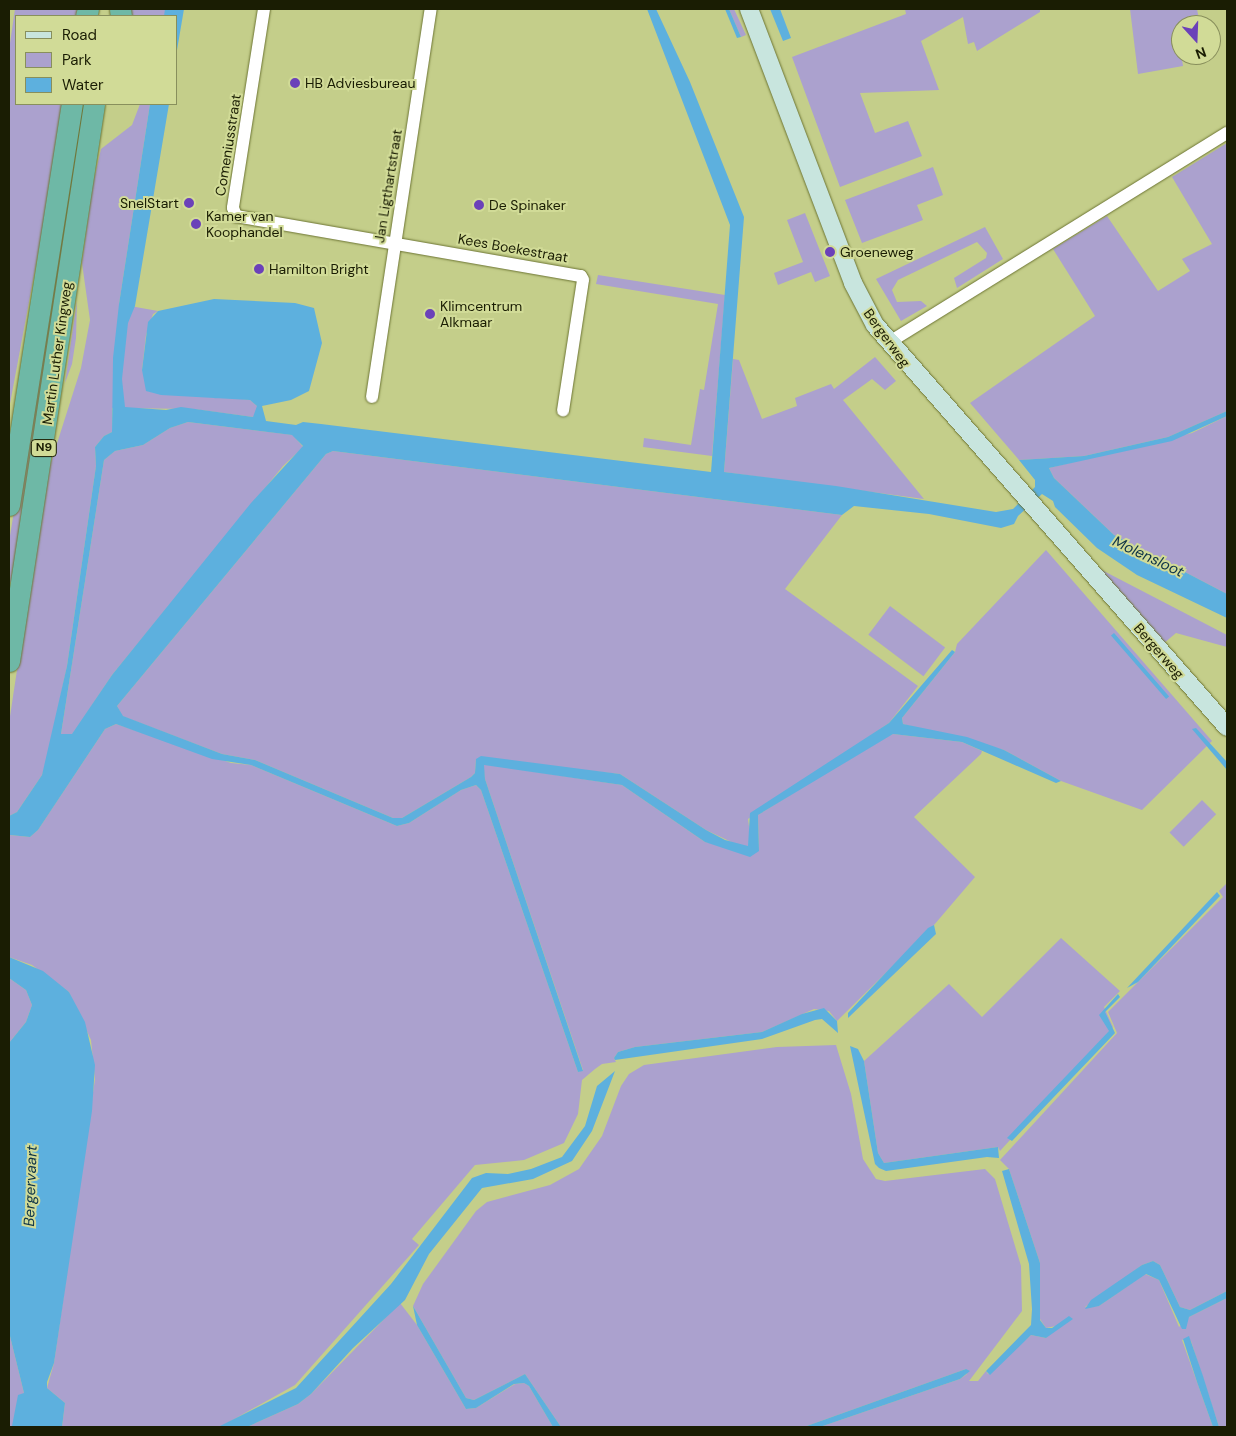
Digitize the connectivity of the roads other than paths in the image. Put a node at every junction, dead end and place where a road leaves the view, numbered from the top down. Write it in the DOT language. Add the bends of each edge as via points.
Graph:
graph roads {
  1 [pos="264,9"];
  2 [pos="431,9"];
  3 [pos="749,9"];
  4 [pos="72,105"];
  5 [pos="94,105"];
  6 [pos="1227,133"];
  7 [pos="99,142"];
  8 [pos="82,177"];
  9 [pos="394,243"];
  10 [pos="900,336"];
  11 [pos="372,397"];
  12 [pos="563,410"];
  13 [pos="9,505"];
  14 [pos="9,661"];
  15 [pos="1227,727"];
  1 -- 9 [label="street, Comeniusstraat" via="233,212 240,218"];
  2 -- 9 [label="street, Jan Ligthartstraat"];
  3 -- 10 [label="main road, Bergerweg" via="857,293"];
  4 -- 13 [label="highway, Martin Luther Kingweg / N9"];
  5 -- 8 [label="highway, Martin Luther Kingweg / N9"];
  6 -- 10 [label="street"];
  7 -- 8 [label="highway, N9"];
  8 -- 14 [label="highway, Martin Luther Kingweg / N9"];
  9 -- 11 [label="street, Jan Ligthartstraat"];
  9 -- 12 [label="street, Kees Boekestraat" via="581,276 583,280"];
  10 -- 15 [label="main road, Bergerweg" via="1027,501"];
}
